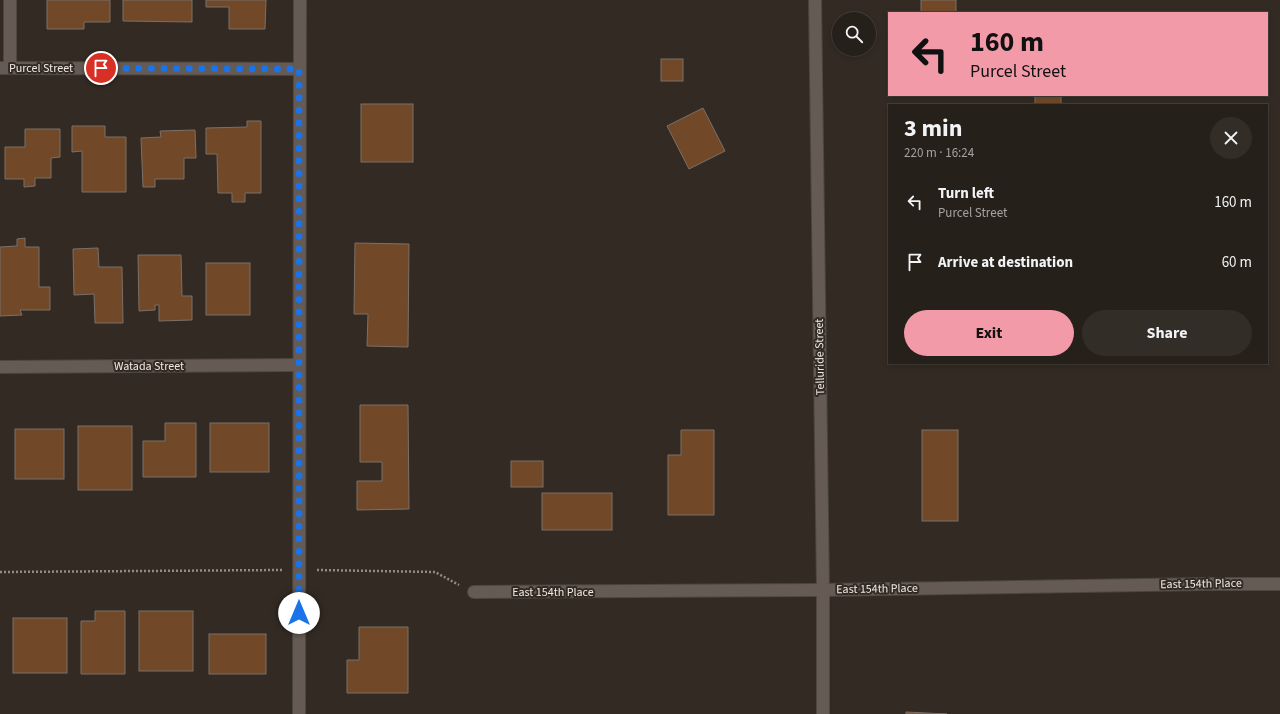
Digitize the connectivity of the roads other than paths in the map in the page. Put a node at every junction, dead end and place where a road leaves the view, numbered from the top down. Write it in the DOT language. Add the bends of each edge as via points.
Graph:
graph roads {
  1 [pos="10,0"];
  2 [pos="300,0"];
  3 [pos="815,0"];
  4 [pos="5,68"];
  5 [pos="299,69"];
  6 [pos="299,365"];
  7 [pos="0,367"];
  8 [pos="1280,584"];
  9 [pos="823,590"];
  10 [pos="474,592"];
  11 [pos="299,714"];
  12 [pos="823,714"];
  1 -- 4 [label="street"];
  2 -- 5 [label="street"];
  3 -- 9 [label="street, Telluride Street"];
  4 -- 5 [label="street, Purcel Street"];
  5 -- 6 [label="street"];
  6 -- 7 [label="street, Watada Street"];
  6 -- 11 [label="street"];
  8 -- 9 [label="street, East 154th Place"];
  9 -- 10 [label="street, East 154th Place"];
  9 -- 12 [label="street, Telluride Street"];
}
